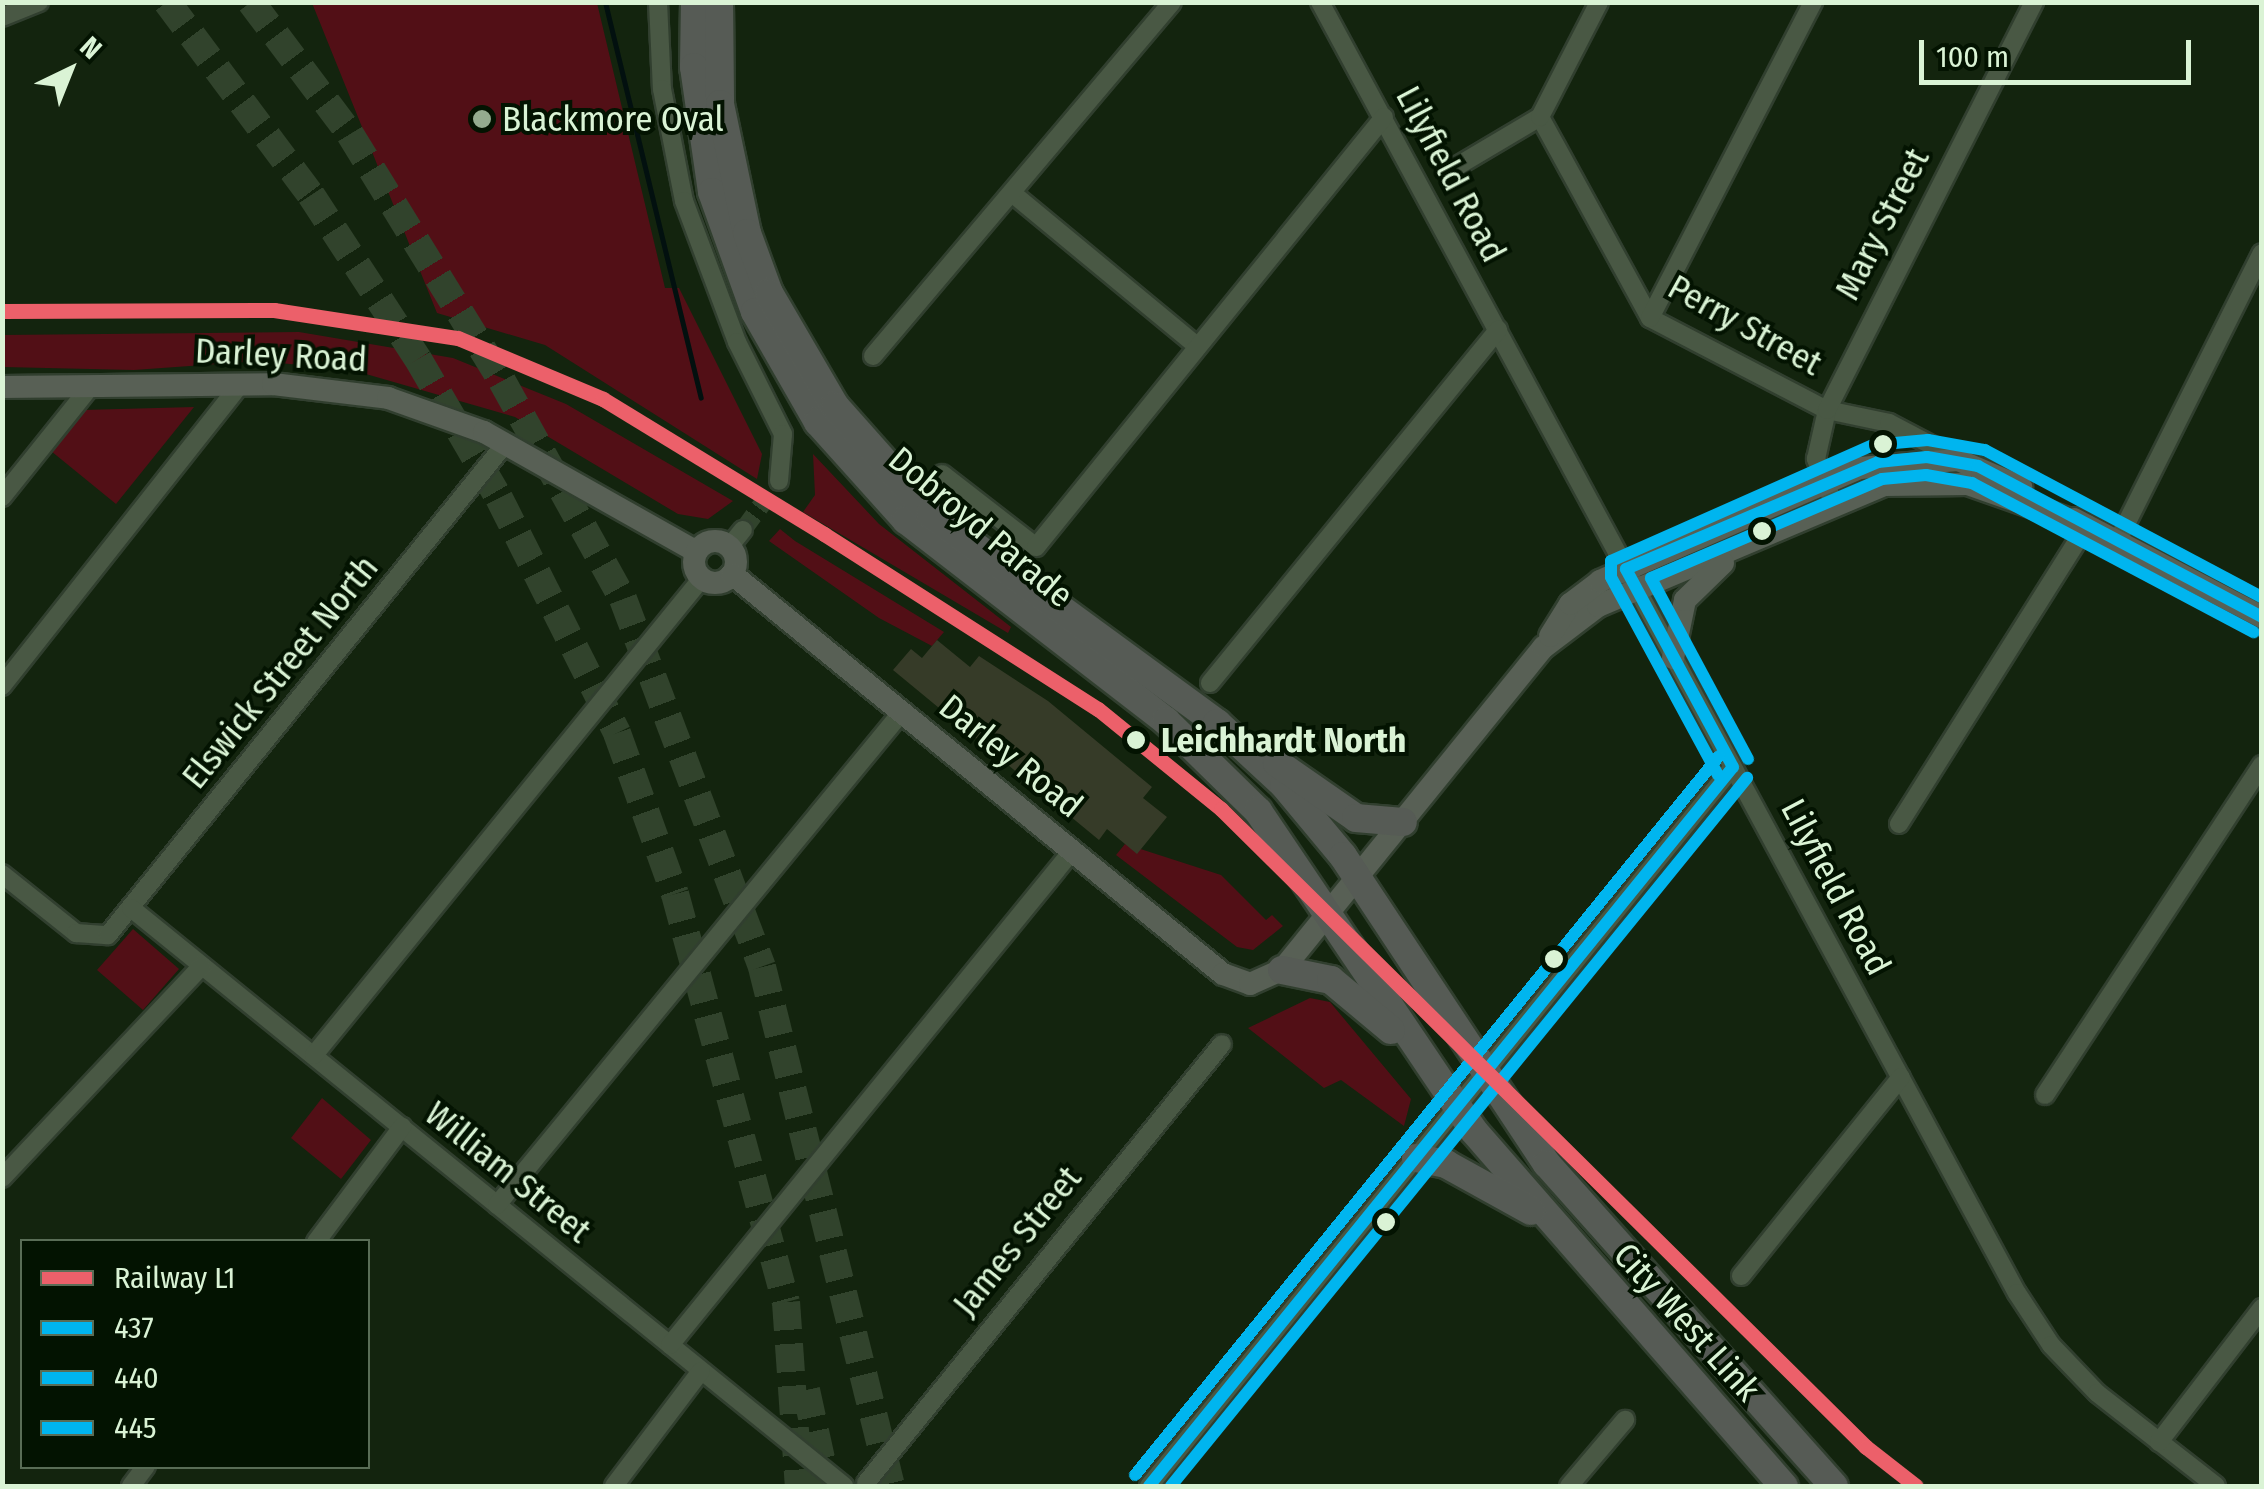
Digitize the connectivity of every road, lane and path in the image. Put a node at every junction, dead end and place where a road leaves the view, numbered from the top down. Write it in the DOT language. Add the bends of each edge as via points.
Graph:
graph roads {
  1 [pos="39,2"];
  2 [pos="658,2"];
  3 [pos="696,2"];
  4 [pos="719,2"];
  5 [pos="1172,2"];
  6 [pos="1320,2"];
  7 [pos="1599,2"];
  8 [pos="1813,2"];
  9 [pos="2034,2"];
  10 [pos="2,17"];
  11 [pos="1384,117"];
  12 [pos="1534,122"];
  13 [pos="1454,168"];
  14 [pos="1012,193"];
  15 [pos="2262,254"];
  16 [pos="1650,318"];
  17 [pos="1498,330"];
  18 [pos="1198,347"];
  19 [pos="873,356"];
  20 [pos="242,383"];
  21 [pos="90,387"];
  22 [pos="2,388"];
  23 [pos="1826,410"];
  24 [pos="505,444"];
  25 [pos="1958,460"];
  26 [pos="942,474"];
  27 [pos="779,481"];
  28 [pos="1822,482"];
  29 [pos="2,497"];
  30 [pos="1835,508"];
  31 [pos="2086,526"];
  32 [pos="2117,542"];
  33 [pos="1742,549"];
  34 [pos="697,552"];
  35 [pos="732,574"];
  36 [pos="702,578"];
  37 [pos="1632,579"];
  38 [pos="2262,617"];
  39 [pos="1673,658"];
  40 [pos="1210,683"];
  41 [pos="2,686"];
  42 [pos="901,712"];
  43 [pos="1251,755"];
  44 [pos="2262,765"];
  45 [pos="1734,767"];
  46 [pos="1403,822"];
  47 [pos="1899,824"];
  48 [pos="1072,851"];
  49 [pos="2,874"];
  50 [pos="1358,878"];
  51 [pos="131,908"];
  52 [pos="1329,913"];
  53 [pos="202,966"];
  54 [pos="1282,970"];
  55 [pos="1406,1036"];
  56 [pos="1222,1044"];
  57 [pos="314,1056"];
  58 [pos="1483,1075"];
  59 [pos="1901,1077"];
  60 [pos="2045,1095"];
  61 [pos="1456,1106"];
  62 [pos="402,1127"];
  63 [pos="1416,1158"];
  64 [pos="6,1166"];
  65 [pos="497,1205"];
  66 [pos="1542,1216"];
  67 [pos="318,1239"];
  68 [pos="1741,1276"];
  69 [pos="2262,1308"];
  70 [pos="670,1345"];
  71 [pos="701,1371"];
  72 [pos="1625,1420"];
  73 [pos="2159,1442"];
  74 [pos="868,1485"];
  75 [pos="614,1486"];
  76 [pos="843,1486"];
  77 [pos="1149,1486"];
  78 [pos="1569,1486"];
  79 [pos="1784,1486"];
  80 [pos="1834,1486"];
  81 [pos="2216,1486"];
  1 -- 10 [label="street"];
  2 -- 27 [label="street" via="662,88 684,201 741,352 783,434"];
  3 -- 52 [label="highway, Dobroyd Parade" via="694,67 712,192 755,312 818,422 858,473 949,558 1210,759 1258,811"];
  4 -- 43 [label="highway, Dobroyd Parade" via="720,104 747,233 769,292 835,406 930,513"];
  5 -- 14 [label="street"];
  6 -- 11 [label="street, Lilyfield Road"];
  7 -- 12 [label="street"];
  8 -- 16 [label="street"];
  9 -- 23 [label="street, Mary Street"];
  11 -- 17 [label="street, Lilyfield Road"];
  11 -- 18 [label="street"];
  12 -- 13 [label="street"];
  12 -- 16 [label="street, Perry Street"];
  14 -- 18 [label="street"];
  14 -- 19 [label="street"];
  15 -- 32 [label="street"];
  16 -- 23 [label="street, Perry Street"];
  17 -- 37 [label="street, Lilyfield Road"];
  17 -- 40 [label="street"];
  18 -- 26 [label="street" via="1036,547"];
  20 -- 21 [label="main road, Darley Road"];
  20 -- 24 [label="main road, Darley Road" via="388,398"];
  20 -- 41 [label="street"];
  21 -- 22 [label="main road, Darley Road"];
  21 -- 29 [label="street"];
  23 -- 25 [label="street, Perry Street" via="1889,422"];
  23 -- 28 [label="street, Mary Street" via="1816,459"];
  24 -- 34 [label="main road, Darley Road"];
  24 -- 51 [label="street, Elswick Street North"];
  25 -- 28 [label="main road, Perry Street" via="1896,459"];
  25 -- 31 [label="main road, Perry Street"];
  28 -- 30 [label="street, Mary Street"];
  28 -- 37 [label="main road"];
  30 -- 31 [label="main road, Perry Street" via="1885,485 1942,480"];
  30 -- 33 [label="main road"];
  31 -- 32 [label="main road, Perry Street"];
  31 -- 47 [label="street"];
  32 -- 38 [label="main road, Perry Street"];
  33 -- 37 [label="main road"];
  33 -- 39 [label="main road" via="1684,600"];
  34 -- 35 [label="main road" via="736,538"];
  34 -- 36 [label="main road"];
  35 -- 36 [label="main road" via="721,582"];
  35 -- 42 [label="main road, Darley Road"];
  36 -- 57 [label="street"];
  37 -- 39 [label="street, Lilyfield Road"];
  37 -- 46 [label="main road" via="1570,604 1544,647"];
  39 -- 45 [label="street, Lilyfield Road"];
  42 -- 48 [label="main road, Darley Road"];
  42 -- 65 [label="street"];
  43 -- 46 [label="highway" via="1292,768 1356,818"];
  43 -- 50 [label="highway, Dobroyd Parade" via="1316,820"];
  44 -- 60 [label="street"];
  45 -- 58 [label="street"];
  45 -- 59 [label="street, Lilyfield Road"];
  46 -- 50 [label="main road"];
  48 -- 54 [label="main road, Darley Road" via="1223,974 1250,984"];
  48 -- 70 [label="street"];
  49 -- 51 [label="street, Elswick Street North" via="76,933 102,938"];
  50 -- 52 [label="main road"];
  50 -- 58 [label="highway, City West Link"];
  51 -- 53 [label="street, William Street"];
  52 -- 54 [label="main road"];
  52 -- 55 [label="highway, City West Link"];
  53 -- 57 [label="street, William Street"];
  53 -- 64 [label="street"];
  54 -- 55 [label="highway" via="1332,980"];
  55 -- 61 [label="highway, City West Link"];
  56 -- 74 [label="street, James Street"];
  57 -- 62 [label="street, William Street"];
  58 -- 61 [label="street"];
  58 -- 80 [label="highway, City West Link" via="1585,1210"];
  59 -- 68 [label="street"];
  59 -- 73 [label="street, Lilyfield Road" via="2051,1345"];
  61 -- 63 [label="street"];
  61 -- 66 [label="highway, City West Link"];
  62 -- 65 [label="street, William Street"];
  62 -- 67 [label="street"];
  63 -- 66 [label="highway" via="1446,1164"];
  63 -- 77 [label="street"];
  65 -- 70 [label="street, William Street"];
  66 -- 79 [label="highway, City West Link"];
  69 -- 73 [label="street"];
  70 -- 71 [label="street, William Street"];
  71 -- 75 [label="street"];
  71 -- 76 [label="street, William Street"];
  72 -- 78 [label="street"];
  73 -- 81 [label="street, Lilyfield Road"];
  74 -- 76 [label="street"];
}
